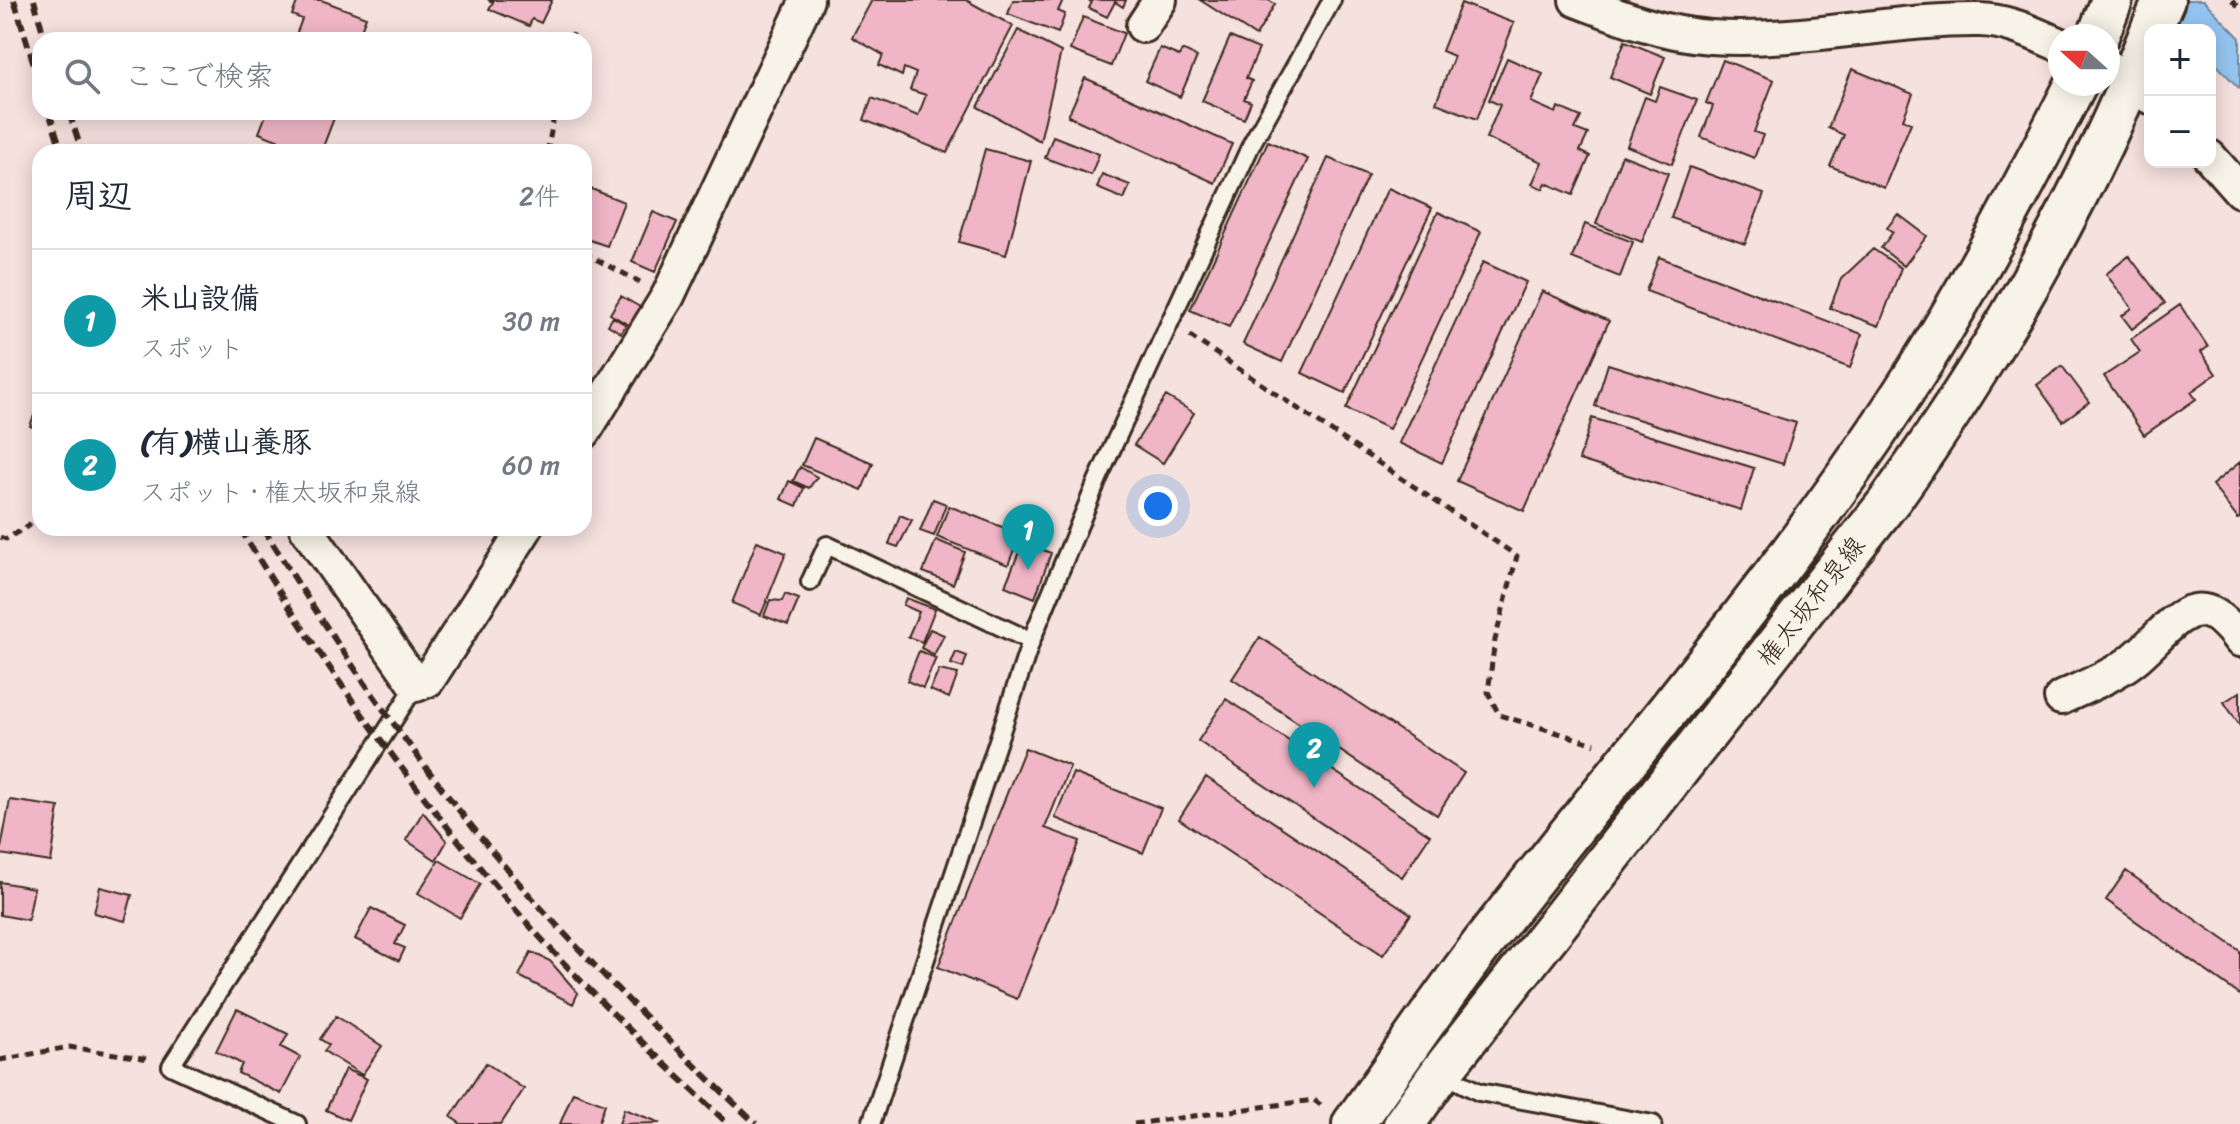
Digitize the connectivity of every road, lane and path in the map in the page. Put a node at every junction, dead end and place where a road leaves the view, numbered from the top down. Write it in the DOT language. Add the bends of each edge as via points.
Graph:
graph roads {
  1 [pos="807,0"];
  2 [pos="1332,0"];
  3 [pos="1576,0"];
  4 [pos="2112,0"];
  5 [pos="2232,0"];
  6 [pos="2240,8"];
  7 [pos="2155,21"];
  8 [pos="2103,24"];
  9 [pos="2048,40"];
  10 [pos="2130,81"];
  11 [pos="2070,96"];
  12 [pos="553,120"];
  13 [pos="549,144"];
  14 [pos="2216,164"];
  15 [pos="2240,191"];
  16 [pos="592,257"];
  17 [pos="668,296"];
  18 [pos="1172,323"];
  19 [pos="592,419"];
  20 [pos="32,521"];
  21 [pos="312,536"];
  22 [pos="521,536"];
  23 [pos="0,537"];
  24 [pos="810,582"];
  25 [pos="2240,640"];
  26 [pos="1031,641"];
  27 [pos="416,685"];
  28 [pos="2061,698"];
  29 [pos="1621,770"];
  30 [pos="0,1060"];
  31 [pos="171,1066"];
  32 [pos="1441,1072"];
  33 [pos="1340,1117"];
  34 [pos="297,1124"];
  35 [pos="871,1124"];
  36 [pos="1134,1124"];
  37 [pos="1404,1124"];
  38 [pos="1653,1124"];
  1 -- 17 [label="street"];
  2 -- 18 [label="lane" via="1252,143"];
  3 -- 9 [label="street" via="1633,22 1712,37 1812,36 1981,20 2019,27"];
  4 -- 8 [label="street"];
  5 -- 6 [label="path"];
  7 -- 10 [label="street, 権太坂和泉線"];
  10 -- 32 [label="street, 権太坂和泉線" via="2022,299 1953,412 1891,499"];
  11 -- 29 [label="street, 権太坂和泉線" via="1984,264 1914,376 1734,629"];
  12 -- 13 [label="path"];
  14 -- 15 [label="street"];
  16 -- 17 [label="path"];
  17 -- 19 [label="street"];
  18 -- 26 [label="lane" via="1098,479"];
  18 -- 29 [label="path" via="1517,556 1488,692 1499,715 1585,740"];
  20 -- 23 [label="path" via="6,539"];
  21 -- 27 [label="street"];
  22 -- 27 [label="street" via="428,680"];
  24 -- 26 [label="lane" via="827,545"];
  25 -- 28 [label="street" via="2226,620 2190,611 2175,617 2132,661"];
  26 -- 35 [label="lane"];
  27 -- 31 [label="lane"];
  29 -- 33 [label="street, 権太坂和泉線"];
  30 -- 31 [label="path" via="69,1047 129,1054"];
  31 -- 34 [label="lane"];
  32 -- 37 [label="street, 権太坂和泉線"];
  32 -- 38 [label="lane" via="1479,1092"];
  33 -- 36 [label="path" via="1314,1100"];
}
